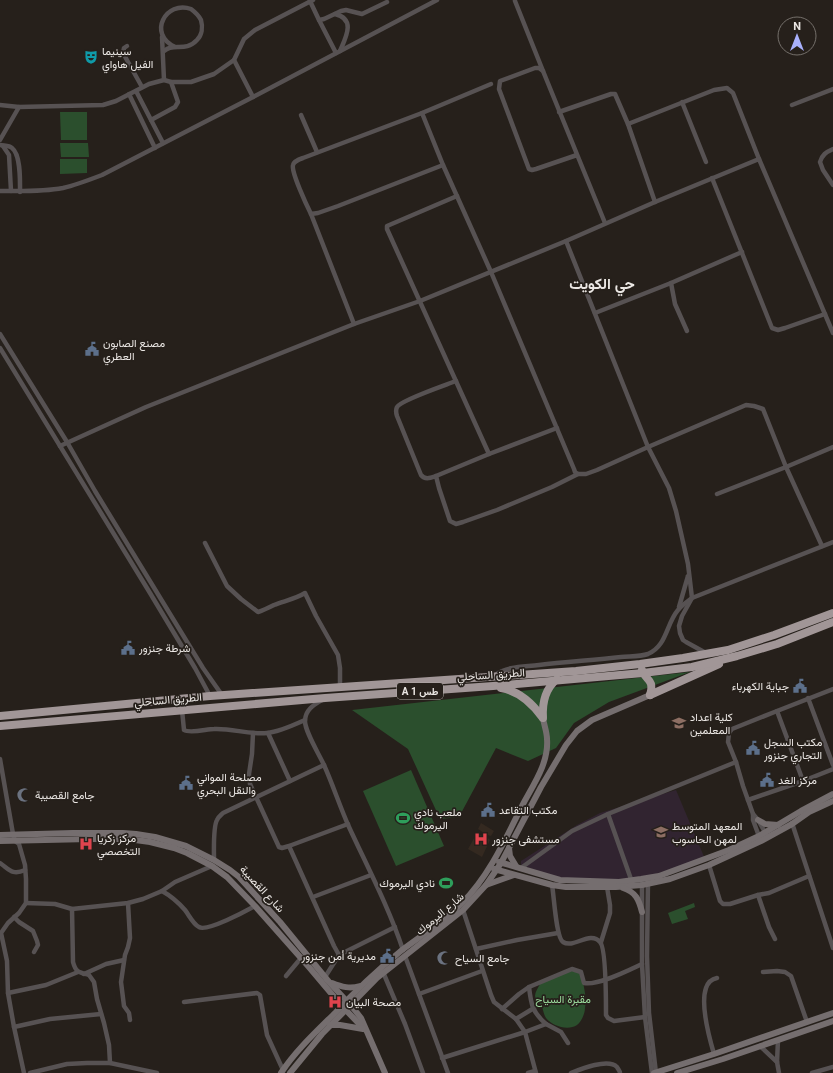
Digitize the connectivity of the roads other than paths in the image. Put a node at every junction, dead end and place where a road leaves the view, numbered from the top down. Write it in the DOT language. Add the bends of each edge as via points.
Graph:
graph roads {
  1 [pos="437,0"];
  2 [pos="312,1"];
  3 [pos="515,1"];
  4 [pos="387,2"];
  5 [pos="335,14"];
  6 [pos="319,20"];
  7 [pos="162,34"];
  8 [pos="127,46"];
  9 [pos="175,47"];
  10 [pos="164,51"];
  11 [pos="338,52"];
  12 [pos="234,60"];
  13 [pos="543,71"];
  14 [pos="164,80"];
  15 [pos="171,82"];
  16 [pos="491,84"];
  17 [pos="142,87"];
  18 [pos="833,89"];
  19 [pos="136,91"];
  20 [pos="129,94"];
  21 [pos="253,97"];
  22 [pos="682,102"];
  23 [pos="0,105"];
  24 [pos="792,105"];
  25 [pos="19,107"];
  26 [pos="560,112"];
  27 [pos="422,113"];
  28 [pos="302,115"];
  29 [pos="151,120"];
  30 [pos="628,124"];
  31 [pos="0,140"];
  32 [pos="163,143"];
  33 [pos="2,146"];
  34 [pos="155,148"];
  35 [pos="833,149"];
  36 [pos="317,152"];
  37 [pos="577,155"];
  38 [pos="759,159"];
  39 [pos="706,162"];
  40 [pos="443,165"];
  41 [pos="712,178"];
  42 [pos="833,185"];
  43 [pos="0,191"];
  44 [pos="11,191"];
  45 [pos="20,192"];
  46 [pos="457,196"];
  47 [pos="654,202"];
  48 [pos="311,214"];
  49 [pos="606,223"];
  50 [pos="566,241"];
  51 [pos="742,252"];
  52 [pos="491,272"];
  53 [pos="671,283"];
  54 [pos="420,301"];
  55 [pos="594,313"];
  56 [pos="825,314"];
  57 [pos="354,324"];
  58 [pos="687,331"];
  59 [pos="833,333"];
  60 [pos="0,334"];
  61 [pos="0,348"];
  62 [pos="456,381"];
  63 [pos="39,397"];
  64 [pos="32,401"];
  65 [pos="556,428"];
  66 [pos="67,442"];
  67 [pos="60,446"];
  68 [pos="648,447"];
  69 [pos="833,447"];
  70 [pos="489,454"];
  71 [pos="786,467"];
  72 [pos="578,474"];
  73 [pos="436,476"];
  74 [pos="717,494"];
  75 [pos="833,542"];
  76 [pos="205,543"];
  77 [pos="822,546"];
  78 [pos="689,572"];
  79 [pos="692,598"];
  80 [pos="678,610"];
  81 [pos="833,614"];
  82 [pos="833,622"];
  83 [pos="707,654"];
  84 [pos="737,656"];
  85 [pos="640,664"];
  86 [pos="576,671"];
  87 [pos="643,673"];
  88 [pos="491,677"];
  89 [pos="555,681"];
  90 [pos="493,686"];
  91 [pos="340,687"];
  92 [pos="833,689"];
  93 [pos="222,695"];
  94 [pos="210,696"];
  95 [pos="650,696"];
  96 [pos="325,698"];
  97 [pos="808,698"];
  98 [pos="182,710"];
  99 [pos="777,711"];
  100 [pos="0,716"];
  101 [pos="543,718"];
  102 [pos="305,720"];
  103 [pos="0,726"];
  104 [pos="253,733"];
  105 [pos="268,733"];
  106 [pos="0,759"];
  107 [pos="736,762"];
  108 [pos="324,765"];
  109 [pos="833,765"];
  110 [pos="833,769"];
  111 [pos="290,781"];
  112 [pos="804,781"];
  113 [pos="833,794"];
  114 [pos="257,798"];
  115 [pos="748,800"];
  116 [pos="833,801"];
  117 [pos="608,814"];
  118 [pos="753,814"];
  119 [pos="790,817"];
  120 [pos="758,820"];
  121 [pos="348,824"];
  122 [pos="792,824"];
  123 [pos="778,825"];
  124 [pos="0,834"];
  125 [pos="767,835"];
  126 [pos="14,837"];
  127 [pos="760,838"];
  128 [pos="0,841"];
  129 [pos="289,846"];
  130 [pos="509,848"];
  131 [pos="494,860"];
  132 [pos="501,862"];
  133 [pos="0,863"];
  134 [pos="213,863"];
  135 [pos="709,865"];
  136 [pos="490,867"];
  137 [pos="519,867"];
  138 [pos="25,870"];
  139 [pos="497,870"];
  140 [pos="371,875"];
  141 [pos="516,875"];
  142 [pos="809,876"];
  143 [pos="645,882"];
  144 [pos="633,883"];
  145 [pos="486,885"];
  146 [pos="552,885"];
  147 [pos="607,887"];
  148 [pos="616,887"];
  149 [pos="162,891"];
  150 [pos="758,895"];
  151 [pos="313,897"];
  152 [pos="26,903"];
  153 [pos="128,903"];
  154 [pos="256,906"];
  155 [pos="72,909"];
  156 [pos="463,910"];
  157 [pos="642,912"];
  158 [pos="14,917"];
  159 [pos="395,926"];
  160 [pos="0,933"];
  161 [pos="558,933"];
  162 [pos="775,939"];
  163 [pos="601,942"];
  164 [pos="833,948"];
  165 [pos="476,949"];
  166 [pos="34,952"];
  167 [pos="404,953"];
  168 [pos="339,955"];
  169 [pos="301,958"];
  170 [pos="124,960"];
  171 [pos="642,964"];
  172 [pos="482,971"];
  173 [pos="78,972"];
  174 [pos="384,972"];
  175 [pos="763,972"];
  176 [pos="84,974"];
  177 [pos="286,976"];
  178 [pos="717,978"];
  179 [pos="327,979"];
  180 [pos="605,980"];
  181 [pos="361,986"];
  182 [pos="529,987"];
  183 [pos="8,993"];
  184 [pos="419,994"];
  185 [pos="184,1002"];
  186 [pos="346,1005"];
  187 [pos="534,1008"];
  188 [pos="502,1009"];
  189 [pos="833,1013"];
  190 [pos="101,1014"];
  191 [pos="645,1017"];
  192 [pos="516,1019"];
  193 [pos="130,1020"];
  194 [pos="833,1021"];
  195 [pos="807,1022"];
  196 [pos="546,1024"];
  197 [pos="330,1025"];
  198 [pos="14,1027"];
  199 [pos="366,1031"];
  200 [pos="525,1032"];
  201 [pos="778,1040"];
  202 [pos="568,1043"];
  203 [pos="760,1046"];
  204 [pos="714,1054"];
  205 [pos="442,1058"];
  206 [pos="777,1062"];
  207 [pos="110,1063"];
  208 [pos="833,1067"];
  209 [pos="42,1071"];
  210 [pos="282,1072"];
  211 [pos="536,1072"];
  212 [pos="24,1073"];
  213 [pos="30,1073"];
  214 [pos="156,1073"];
  215 [pos="290,1073"];
  216 [pos="384,1073"];
  217 [pos="424,1073"];
  218 [pos="448,1073"];
  219 [pos="528,1073"];
  220 [pos="571,1073"];
  221 [pos="620,1073"];
  222 [pos="654,1073"];
  223 [pos="677,1073"];
  224 [pos="780,1073"];
  225 [pos="812,1073"];
  1 -- 11 [label="street"];
  2 -- 6 [label="street"];
  2 -- 12 [label="street" via="255,30 244,40"];
  3 -- 13 [label="street"];
  4 -- 5 [label="street" via="362,14 346,10"];
  5 -- 6 [label="street"];
  5 -- 11 [label="street" via="345,18 348,26"];
  6 -- 11 [label="street"];
  7 -- 9 [label="street" via="165,40"];
  7 -- 9 [label="street" via="163,18 174,8 188,8 199,16 202,27 198,39 189,46"];
  7 -- 10 [label="street"];
  8 -- 17 [label="street" via="123,53"];
  9 -- 10 [label="street"];
  10 -- 14 [label="street"];
  11 -- 21 [label="street"];
  12 -- 15 [label="street" via="214,74 191,82"];
  12 -- 21 [label="street"];
  13 -- 26 [label="street"];
  13 -- 37 [label="street" via="535,68 500,81 498,89 530,169"];
  14 -- 15 [label="street"];
  14 -- 17 [label="street"];
  15 -- 29 [label="street" via="177,105"];
  16 -- 27 [label="street"];
  17 -- 19 [label="street"];
  18 -- 24 [label="street"];
  19 -- 20 [label="street"];
  19 -- 29 [label="street"];
  20 -- 25 [label="street" via="103,105"];
  20 -- 34 [label="street"];
  21 -- 32 [label="street"];
  22 -- 30 [label="street"];
  22 -- 38 [label="street" via="727,88 733,93"];
  22 -- 39 [label="street"];
  23 -- 25 [label="street"];
  25 -- 31 [label="street"];
  26 -- 30 [label="street" via="615,94"];
  26 -- 37 [label="street"];
  27 -- 36 [label="street"];
  27 -- 40 [label="street"];
  28 -- 36 [label="street"];
  29 -- 32 [label="street"];
  30 -- 47 [label="street"];
  32 -- 34 [label="street"];
  33 -- 44 [label="street" via="9,155"];
  33 -- 45 [label="street" via="9,146 16,152"];
  34 -- 45 [label="street" via="102,175 72,186"];
  35 -- 42 [label="street" via="826,152 820,162"];
  36 -- 48 [label="street" via="296,161 293,165"];
  37 -- 49 [label="street"];
  38 -- 41 [label="street"];
  38 -- 56 [label="street"];
  40 -- 46 [label="street"];
  40 -- 48 [label="street"];
  41 -- 47 [label="street"];
  41 -- 51 [label="street"];
  43 -- 44 [label="street"];
  44 -- 45 [label="street"];
  46 -- 52 [label="street"];
  46 -- 54 [label="street" via="387,226"];
  47 -- 49 [label="street"];
  48 -- 57 [label="street"];
  49 -- 50 [label="street"];
  50 -- 52 [label="street"];
  50 -- 55 [label="street"];
  51 -- 53 [label="street"];
  51 -- 56 [label="street" via="772,328 778,330"];
  52 -- 54 [label="street"];
  52 -- 65 [label="street"];
  53 -- 55 [label="street"];
  53 -- 58 [label="street" via="674,304"];
  54 -- 57 [label="street"];
  54 -- 62 [label="street"];
  55 -- 68 [label="street"];
  56 -- 59 [label="street"];
  57 -- 66 [label="street" via="146,407"];
  60 -- 63 [label="street"];
  61 -- 64 [label="street"];
  62 -- 70 [label="street"];
  62 -- 73 [label="street" via="411,398 397,407 397,416 421,475 424,478"];
  63 -- 64 [label="street"];
  63 -- 66 [label="street"];
  64 -- 67 [label="street"];
  65 -- 70 [label="street"];
  65 -- 72 [label="street"];
  66 -- 67 [label="street"];
  66 -- 93 [label="street" via="203,668"];
  67 -- 94 [label="street"];
  68 -- 71 [label="street" via="746,405 754,406 763,408"];
  68 -- 72 [label="street" via="598,470"];
  68 -- 78 [label="street" via="669,488"];
  69 -- 71 [label="street"];
  70 -- 73 [label="street"];
  71 -- 74 [label="street"];
  71 -- 77 [label="street"];
  72 -- 73 [label="street" via="497,510 456,524 450,521"];
  75 -- 77 [label="street"];
  76 -- 91 [label="street" via="227,586 258,612 305,593 338,655"];
  77 -- 79 [label="street"];
  78 -- 79 [label="street"];
  78 -- 80 [label="street"];
  79 -- 80 [label="street"];
  79 -- 83 [label="street" via="682,616 680,633 686,642"];
  80 -- 88 [label="street" via="665,637 658,647 648,654 508,668"];
  81 -- 83 [label="highway, الطريق الساحلي / A 1 طس" via="774,636"];
  82 -- 84 [label="highway, الطريق الساحلي / A 1 طس" via="777,644"];
  83 -- 85 [label="highway, الطريق الساحلي / A 1 طس"];
  84 -- 87 [label="highway, الطريق الساحلي / A 1 طس"];
  84 -- 95 [label="highway"];
  85 -- 86 [label="highway, الطريق الساحلي / A 1 طس"];
  85 -- 87 [label="highway"];
  86 -- 88 [label="highway, الطريق الساحلي / A 1 طس"];
  86 -- 89 [label="highway" via="564,674"];
  87 -- 89 [label="highway, الطريق الساحلي / A 1 طس"];
  87 -- 95 [label="highway" via="651,685"];
  88 -- 91 [label="highway, الطريق الساحلي / A 1 طس"];
  89 -- 90 [label="highway, الطريق الساحلي / A 1 طس"];
  89 -- 101 [label="highway" via="544,698"];
  90 -- 96 [label="highway, الطريق الساحلي / A 1 طس"];
  90 -- 101 [label="highway" via="522,696"];
  91 -- 93 [label="highway, الطريق الساحلي / A 1 طس"];
  92 -- 97 [label="street"];
  93 -- 94 [label="highway, الطريق الساحلي / A 1 طس"];
  94 -- 100 [label="highway, الطريق الساحلي / A 1 طس"];
  95 -- 130 [label="street, شارع اليرموك" via="592,720 577,731 541,787"];
  96 -- 98 [label="highway, الطريق الساحلي / A 1 طس"];
  96 -- 102 [label="street" via="311,706"];
  97 -- 99 [label="street"];
  97 -- 109 [label="street"];
  98 -- 103 [label="highway, الطريق الساحلي / A 1 طس"];
  98 -- 104 [label="street" via="186,732 217,729"];
  99 -- 107 [label="street" via="729,733 728,742"];
  99 -- 112 [label="street"];
  101 -- 131 [label="street, شارع اليرموك" via="548,737 546,758"];
  102 -- 105 [label="street"];
  102 -- 108 [label="street"];
  104 -- 105 [label="street"];
  104 -- 114 [label="street" via="249,779"];
  105 -- 111 [label="street"];
  106 -- 126 [label="street"];
  107 -- 115 [label="street"];
  107 -- 117 [label="street"];
  108 -- 111 [label="street"];
  108 -- 121 [label="street"];
  110 -- 112 [label="street"];
  111 -- 114 [label="street"];
  112 -- 115 [label="street"];
  113 -- 119 [label="street"];
  114 -- 129 [label="street" via="278,846"];
  114 -- 134 [label="street" via="224,813 216,821"];
  115 -- 118 [label="street"];
  116 -- 122 [label="street" via="809,812"];
  117 -- 137 [label="street" via="572,831"];
  117 -- 144 [label="street"];
  118 -- 120 [label="street"];
  118 -- 127 [label="street"];
  119 -- 122 [label="street"];
  119 -- 123 [label="street"];
  120 -- 123 [label="street"];
  120 -- 125 [label="street"];
  121 -- 129 [label="street"];
  121 -- 140 [label="street"];
  122 -- 125 [label="street"];
  122 -- 142 [label="street"];
  123 -- 125 [label="street"];
  124 -- 126 [label="street"];
  125 -- 127 [label="street"];
  126 -- 128 [label="street"];
  126 -- 134 [label="street" via="128,839 174,848"];
  126 -- 138 [label="street" via="19,844"];
  127 -- 135 [label="street"];
  127 -- 143 [label="street"];
  129 -- 151 [label="street"];
  130 -- 132 [label="street, شارع اليرموك"];
  130 -- 137 [label="street" via="510,856"];
  131 -- 132 [label="street"];
  131 -- 136 [label="street, شارع اليرموك"];
  132 -- 137 [label="street"];
  132 -- 139 [label="street, شارع اليرموك"];
  133 -- 138 [label="street" via="9,871"];
  134 -- 149 [label="street"];
  134 -- 154 [label="street"];
  134 -- 179 [label="street, شارع القصيبة" via="239,877"];
  135 -- 143 [label="street" via="670,878"];
  135 -- 150 [label="street" via="720,901 724,904"];
  136 -- 139 [label="street"];
  136 -- 167 [label="street, شارع اليرموك" via="462,903"];
  137 -- 144 [label="street" via="560,880"];
  138 -- 152 [label="street"];
  139 -- 141 [label="street"];
  139 -- 145 [label="street, شارع اليرموك"];
  140 -- 151 [label="street"];
  140 -- 159 [label="street"];
  141 -- 145 [label="street"];
  141 -- 146 [label="street"];
  142 -- 150 [label="street"];
  142 -- 164 [label="street"];
  143 -- 144 [label="street"];
  143 -- 157 [label="street"];
  143 -- 222 [label="street" via="649,1012"];
  144 -- 148 [label="street"];
  145 -- 156 [label="street, شارع اليرموك"];
  146 -- 147 [label="street"];
  146 -- 161 [label="street"];
  147 -- 148 [label="street"];
  147 -- 163 [label="street" via="610,913"];
  148 -- 157 [label="street" via="632,892 639,901"];
  149 -- 153 [label="street"];
  149 -- 154 [label="street" via="177,901 194,923 202,928 218,924"];
  150 -- 162 [label="street"];
  151 -- 168 [label="street"];
  152 -- 155 [label="street" via="55,904"];
  152 -- 158 [label="street"];
  153 -- 155 [label="street"];
  153 -- 170 [label="street" via="130,938"];
  154 -- 169 [label="street"];
  155 -- 173 [label="street" via="72,957"];
  156 -- 165 [label="street"];
  156 -- 167 [label="street, شارع اليرموك"];
  157 -- 171 [label="street"];
  158 -- 160 [label="street"];
  158 -- 166 [label="street" via="33,931 38,941"];
  159 -- 167 [label="street"];
  159 -- 168 [label="street"];
  160 -- 183 [label="street" via="7,961"];
  161 -- 163 [label="street" via="564,943 570,944 590,938 596,938"];
  161 -- 165 [label="street"];
  163 -- 180 [label="street"];
  165 -- 172 [label="street"];
  167 -- 174 [label="street, شارع اليرموك"];
  167 -- 181 [label="street, شارع اليرموك" via="373,974"];
  167 -- 184 [label="street"];
  168 -- 179 [label="street"];
  169 -- 177 [label="street"];
  169 -- 186 [label="street"];
  170 -- 176 [label="street" via="106,964"];
  170 -- 193 [label="street" via="122,989 124,1006 129,1012"];
  171 -- 180 [label="street"];
  171 -- 191 [label="street"];
  172 -- 184 [label="street"];
  172 -- 188 [label="street" via="494,1002"];
  173 -- 176 [label="street"];
  173 -- 183 [label="street" via="46,985"];
  174 -- 186 [label="street, شارع اليرموك"];
  174 -- 217 [label="street"];
  175 -- 195 [label="street" via="785,972 791,976"];
  176 -- 190 [label="street" via="92,978"];
  178 -- 204 [label="street" via="712,979 706,987 704,999 706,1023"];
  179 -- 181 [label="street" via="338,986"];
  179 -- 186 [label="street, شارع القصيبة"];
  180 -- 182 [label="street" via="584,983 581,972 572,969"];
  180 -- 191 [label="street" via="608,1018 614,1021"];
  181 -- 186 [label="street, شارع اليرموك"];
  182 -- 187 [label="street"];
  182 -- 188 [label="street"];
  183 -- 198 [label="street"];
  184 -- 205 [label="street"];
  185 -- 210 [label="street" via="257,993 260,995 267,1035"];
  186 -- 197 [label="street, شارع اليرموك"];
  186 -- 199 [label="street"];
  186 -- 210 [label="street, شارع اليرموك" via="311,1036"];
  187 -- 192 [label="street"];
  187 -- 196 [label="street" via="537,1016"];
  188 -- 192 [label="street"];
  189 -- 195 [label="street"];
  190 -- 198 [label="street" via="50,1019"];
  190 -- 207 [label="street" via="107,1032"];
  191 -- 222 [label="street"];
  192 -- 200 [label="street"];
  194 -- 201 [label="street"];
  195 -- 204 [label="street"];
  196 -- 200 [label="street"];
  196 -- 202 [label="street" via="561,1032"];
  197 -- 199 [label="street"];
  197 -- 215 [label="street, شارع اليرموك"];
  198 -- 212 [label="street"];
  199 -- 216 [label="street"];
  200 -- 205 [label="street"];
  200 -- 211 [label="street"];
  201 -- 203 [label="street"];
  201 -- 206 [label="street"];
  203 -- 206 [label="street"];
  203 -- 223 [label="street"];
  204 -- 222 [label="street"];
  205 -- 218 [label="street"];
  206 -- 224 [label="street"];
  207 -- 209 [label="street" via="67,1064"];
  207 -- 214 [label="street"];
  208 -- 225 [label="street"];
  209 -- 213 [label="street"];
  211 -- 219 [label="street"];
  220 -- 221 [label="street" via="602,1064 613,1065"];
}
